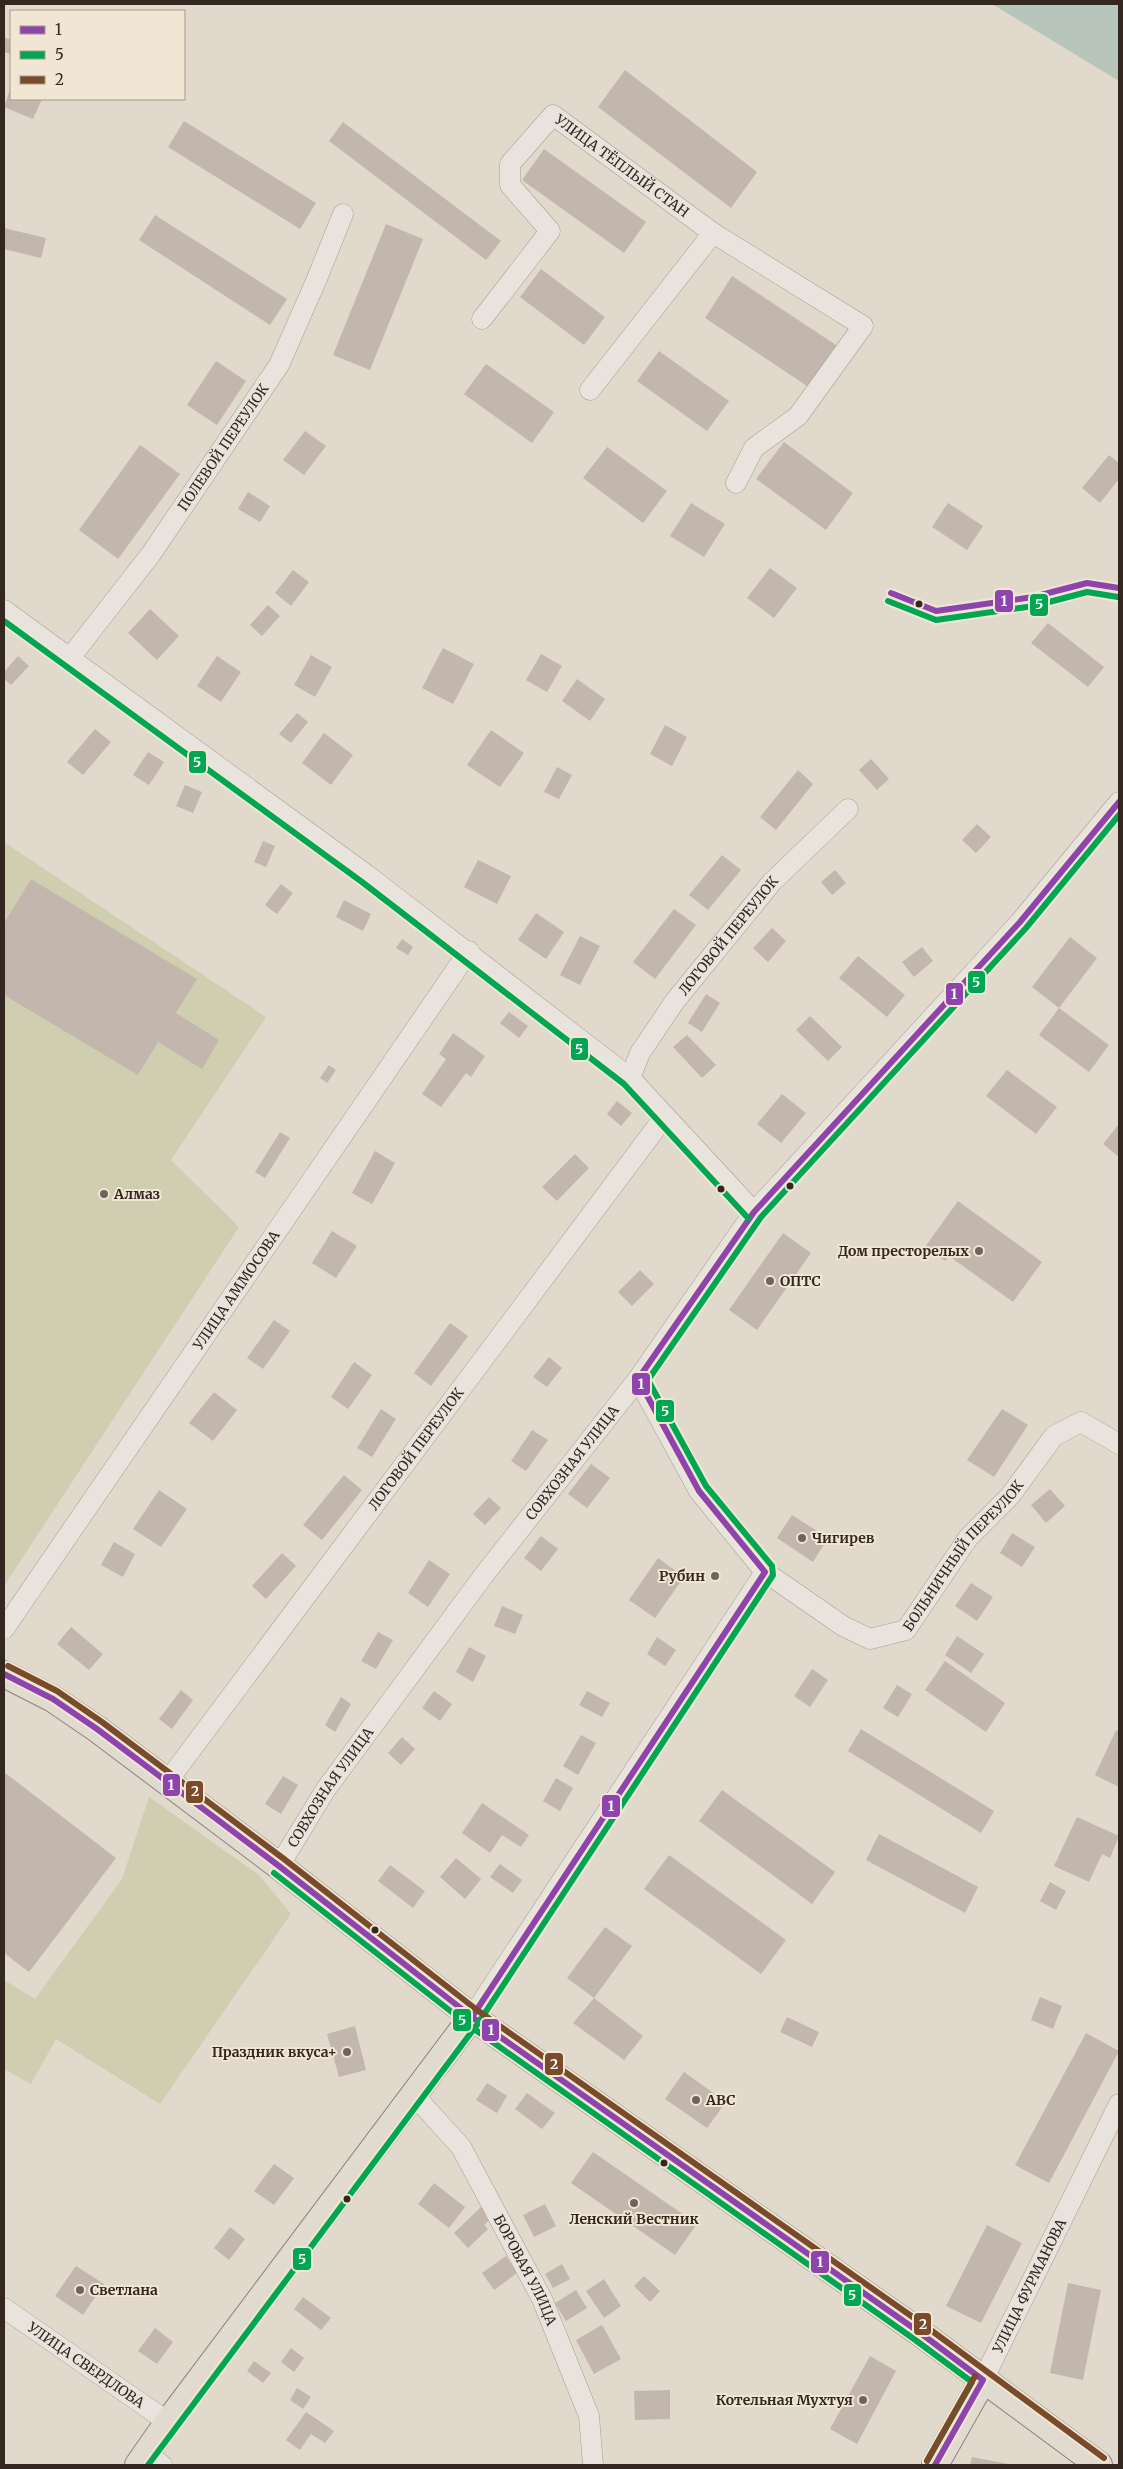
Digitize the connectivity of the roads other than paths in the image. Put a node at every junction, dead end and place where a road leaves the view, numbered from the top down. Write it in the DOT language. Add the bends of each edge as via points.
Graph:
graph roads {
  1 [pos="343,214"];
  2 [pos="713,232"];
  3 [pos="482,319"];
  4 [pos="590,390"];
  5 [pos="736,483"];
  6 [pos="4,610"];
  7 [pos="69,659"];
  8 [pos="1119,802"];
  9 [pos="848,809"];
  10 [pos="468,952"];
  11 [pos="630,1078"];
  12 [pos="665,1116"];
  13 [pos="754,1212"];
  14 [pos="638,1378"];
  15 [pos="1119,1444"];
  16 [pos="765,1572"];
  17 [pos="4,1629"];
  18 [pos="4,1674"];
  19 [pos="167,1782"];
  20 [pos="278,1866"];
  21 [pos="472,2017"];
  22 [pos="414,2094"];
  23 [pos="1119,2104"];
  24 [pos="4,2308"];
  25 [pos="983,2380"];
  26 [pos="168,2422"];
  27 [pos="149,2462"];
  28 [pos="593,2465"];
  29 [pos="935,2465"];
  30 [pos="1099,2465"];
  1 -- 7 [label="street, ПОЛЕВОЙ ПЕРЕУЛОК" via="279,365 151,554"];
  2 -- 3 [label="street, УЛИЦА ТЁПЛЫЙ СТАН" via="554,115 510,164 510,185 550,231"];
  2 -- 4 [label="street"];
  2 -- 5 [label="street" via="863,326 798,416 754,448"];
  6 -- 7 [label="street"];
  7 -- 10 [label="street"];
  8 -- 13 [label="street, СОВХОЗНАЯ УЛИЦА" via="1020,922"];
  9 -- 11 [label="street, ЛОГОВОЙ ПЕРЕУЛОК" via="772,882 675,1001 640,1053"];
  10 -- 11 [label="street"];
  10 -- 17 [label="street, УЛИЦА АММОСОВА"];
  11 -- 12 [label="street"];
  12 -- 13 [label="street"];
  12 -- 19 [label="street, ЛОГОВОЙ ПЕРЕУЛОК"];
  13 -- 14 [label="street, СОВХОЗНАЯ УЛИЦА"];
  14 -- 16 [label="street" via="699,1491"];
  14 -- 20 [label="street, СОВХОЗНАЯ УЛИЦА" via="484,1575 326,1789"];
  15 -- 16 [label="street, БОЛЬНИЧНЫЙ ПЕРЕУЛОК" via="1081,1422 1054,1436 1010,1496 968,1538 906,1630 870,1639 844,1626"];
  16 -- 21 [label="street"];
  18 -- 19 [label="main road" via="53,1699"];
  19 -- 20 [label="main road"];
  20 -- 21 [label="main road"];
  21 -- 22 [label="main road"];
  21 -- 25 [label="main road"];
  22 -- 26 [label="main road"];
  22 -- 28 [label="street, БОРОВАЯ УЛИЦА" via="461,2147 542,2299 589,2416"];
  23 -- 25 [label="street, УЛИЦА ФУРМАНОВА"];
  24 -- 26 [label="street, УЛИЦА СВЕРДЛОВА"];
  25 -- 29 [label="main road, УЛИЦА ФУРМАНОВА"];
  25 -- 30 [label="main road"];
  26 -- 27 [label="main road"];
}
